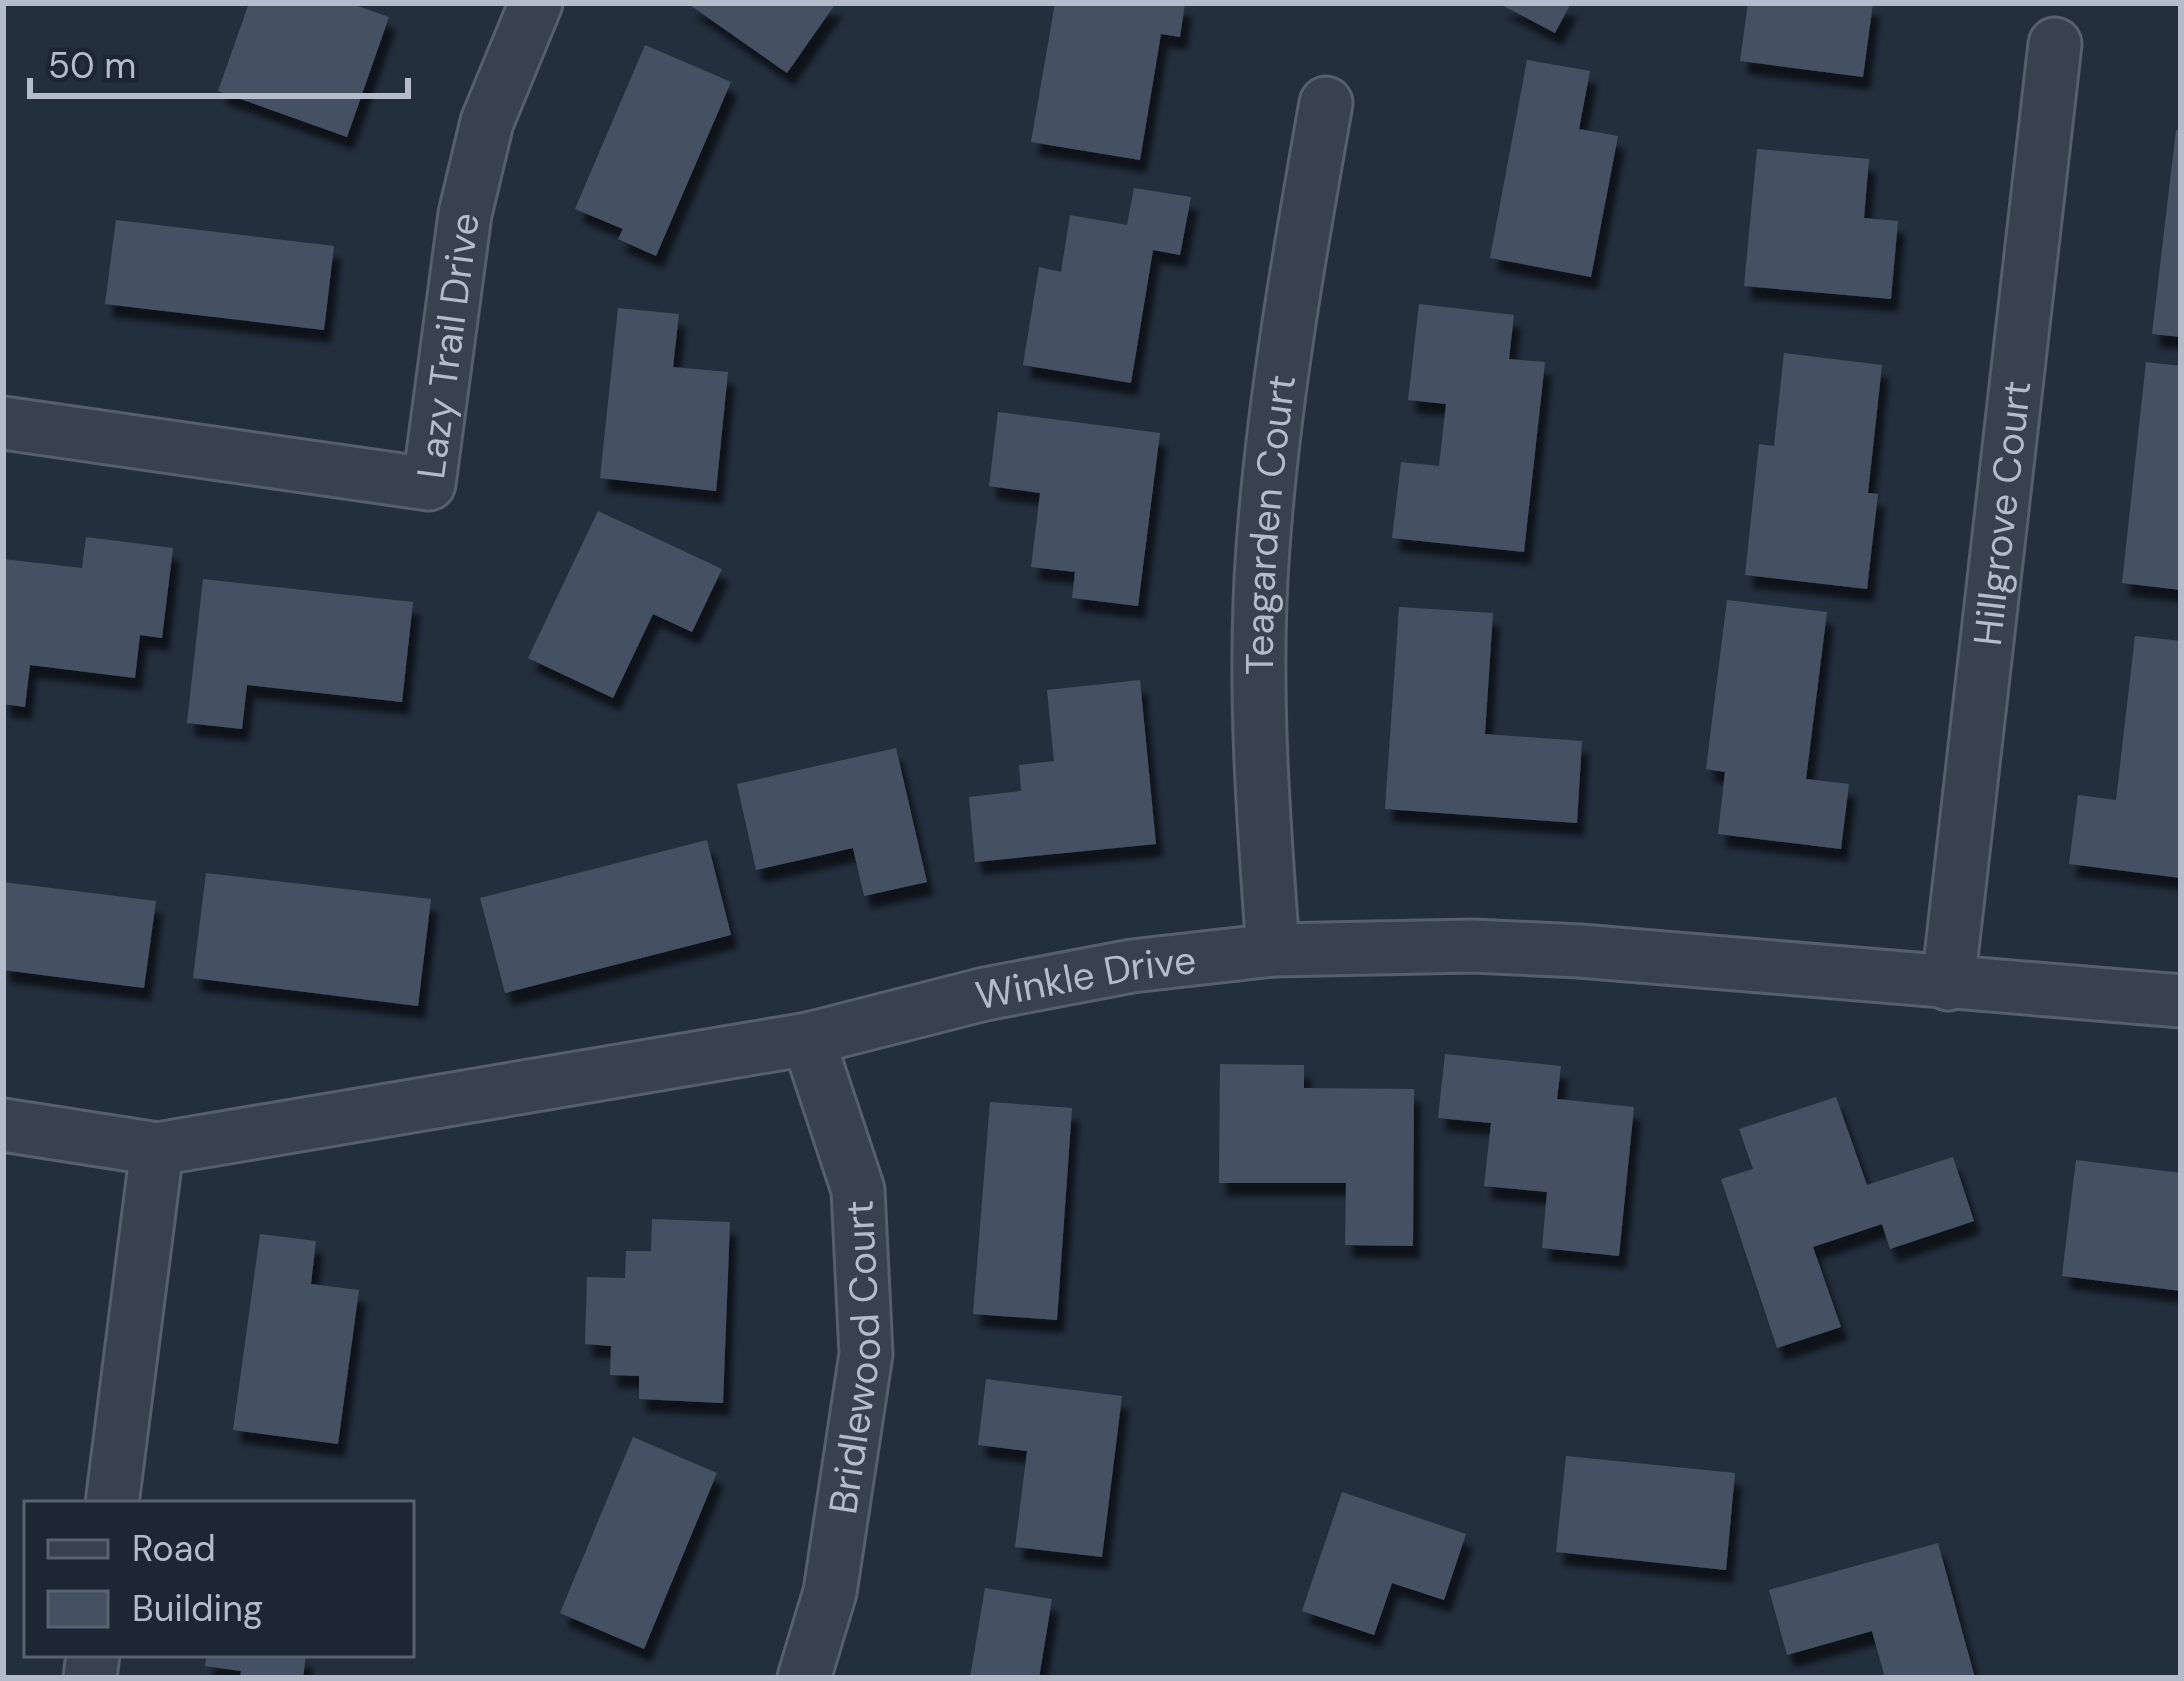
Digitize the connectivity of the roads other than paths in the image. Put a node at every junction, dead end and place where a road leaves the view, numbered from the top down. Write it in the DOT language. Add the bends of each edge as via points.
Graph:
graph roads {
  1 [pos="536,3"];
  2 [pos="2055,44"];
  3 [pos="1326,103"];
  4 [pos="3,424"];
  5 [pos="1273,950"];
  6 [pos="1948,984"];
  7 [pos="2181,1000"];
  8 [pos="808,1039"];
  9 [pos="3,1125"];
  10 [pos="157,1149"];
  11 [pos="112,1501"];
  12 [pos="804,1678"];
  1 -- 4 [label="street, Lazy Trail Drive" via="487,122 465,214 429,484"];
  2 -- 6 [label="street, Hillgrove Court"];
  3 -- 5 [label="street, Teagarden Court" via="1278,389 1262,550 1258,698"];
  5 -- 6 [label="street, Winkle Drive" via="1516,948"];
  5 -- 8 [label="street, Winkle Drive" via="985,994"];
  6 -- 7 [label="street, Winkle Drive"];
  8 -- 10 [label="street, Winkle Drive"];
  8 -- 12 [label="street, Bridlewood Court" via="858,1190 866,1354 830,1592"];
  9 -- 10 [label="street, Winkle Drive"];
  10 -- 11 [label="street"];
}
